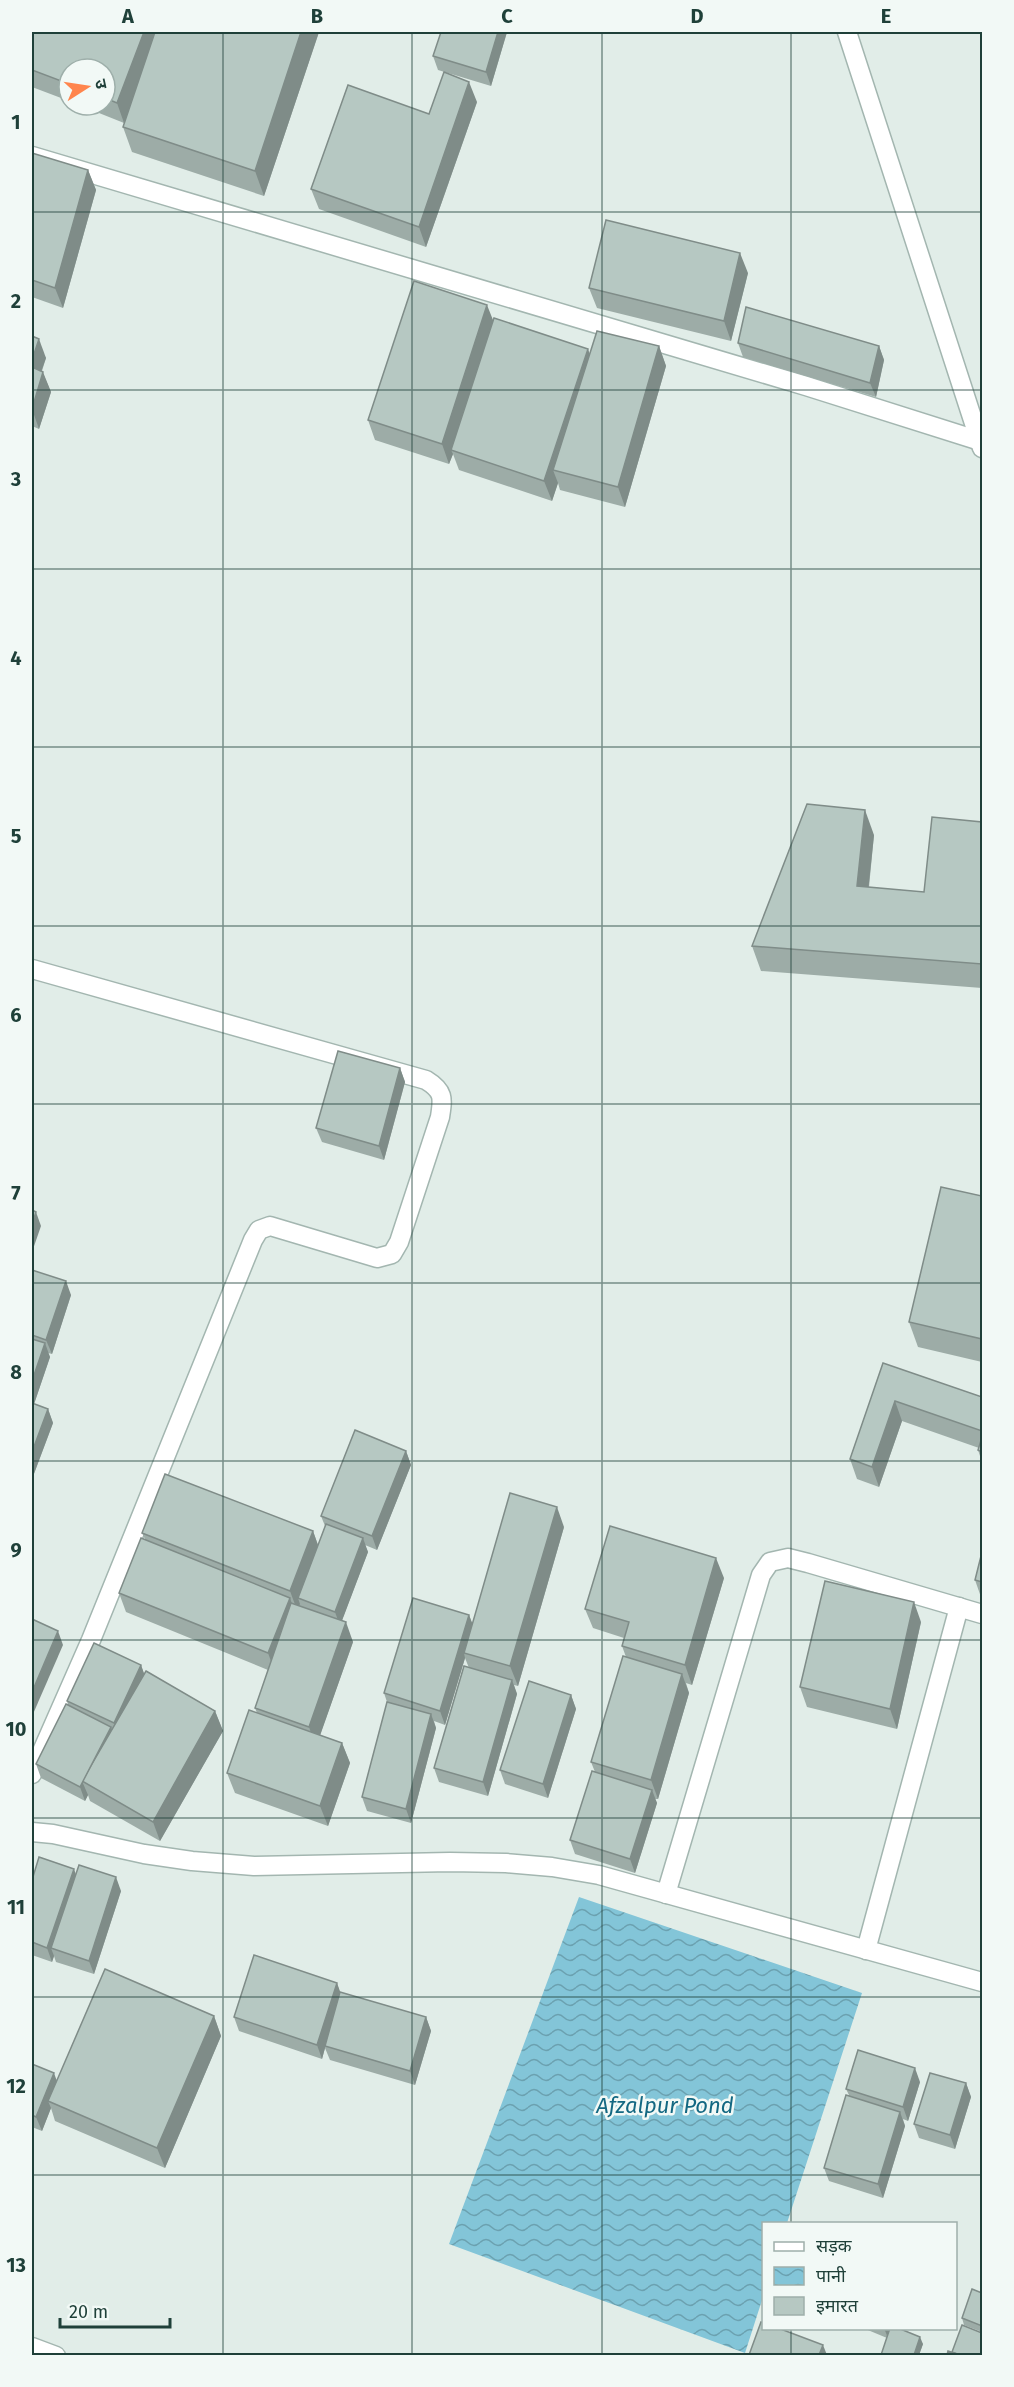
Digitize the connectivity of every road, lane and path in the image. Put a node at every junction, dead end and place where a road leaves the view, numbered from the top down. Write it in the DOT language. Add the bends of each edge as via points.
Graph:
graph roads {
  1 [pos="847,32"];
  2 [pos="32,156"];
  3 [pos="975,404"];
  4 [pos="981,444"];
  5 [pos="32,969"];
  6 [pos="959,1607"];
  7 [pos="982,1614"];
  8 [pos="32,1774"];
  9 [pos="32,1832"];
  10 [pos="666,1894"];
  11 [pos="866,1950"];
  12 [pos="982,1982"];
  13 [pos="32,2347"];
  14 [pos="56,2355"];
  1 -- 3 [label="street"];
  2 -- 4 [label="street" via="806,386"];
  3 -- 4 [label="street"];
  5 -- 8 [label="street" via="426,1080 437,1087 443,1099 392,1254 377,1258 270,1226 259,1230"];
  6 -- 7 [label="street"];
  6 -- 10 [label="street" via="788,1558 770,1562 761,1575"];
  6 -- 11 [label="street"];
  9 -- 10 [label="street" via="153,1856 254,1866 450,1862 552,1867 599,1875"];
  10 -- 11 [label="street"];
  11 -- 12 [label="street"];
  13 -- 14 [label="street"];
}
